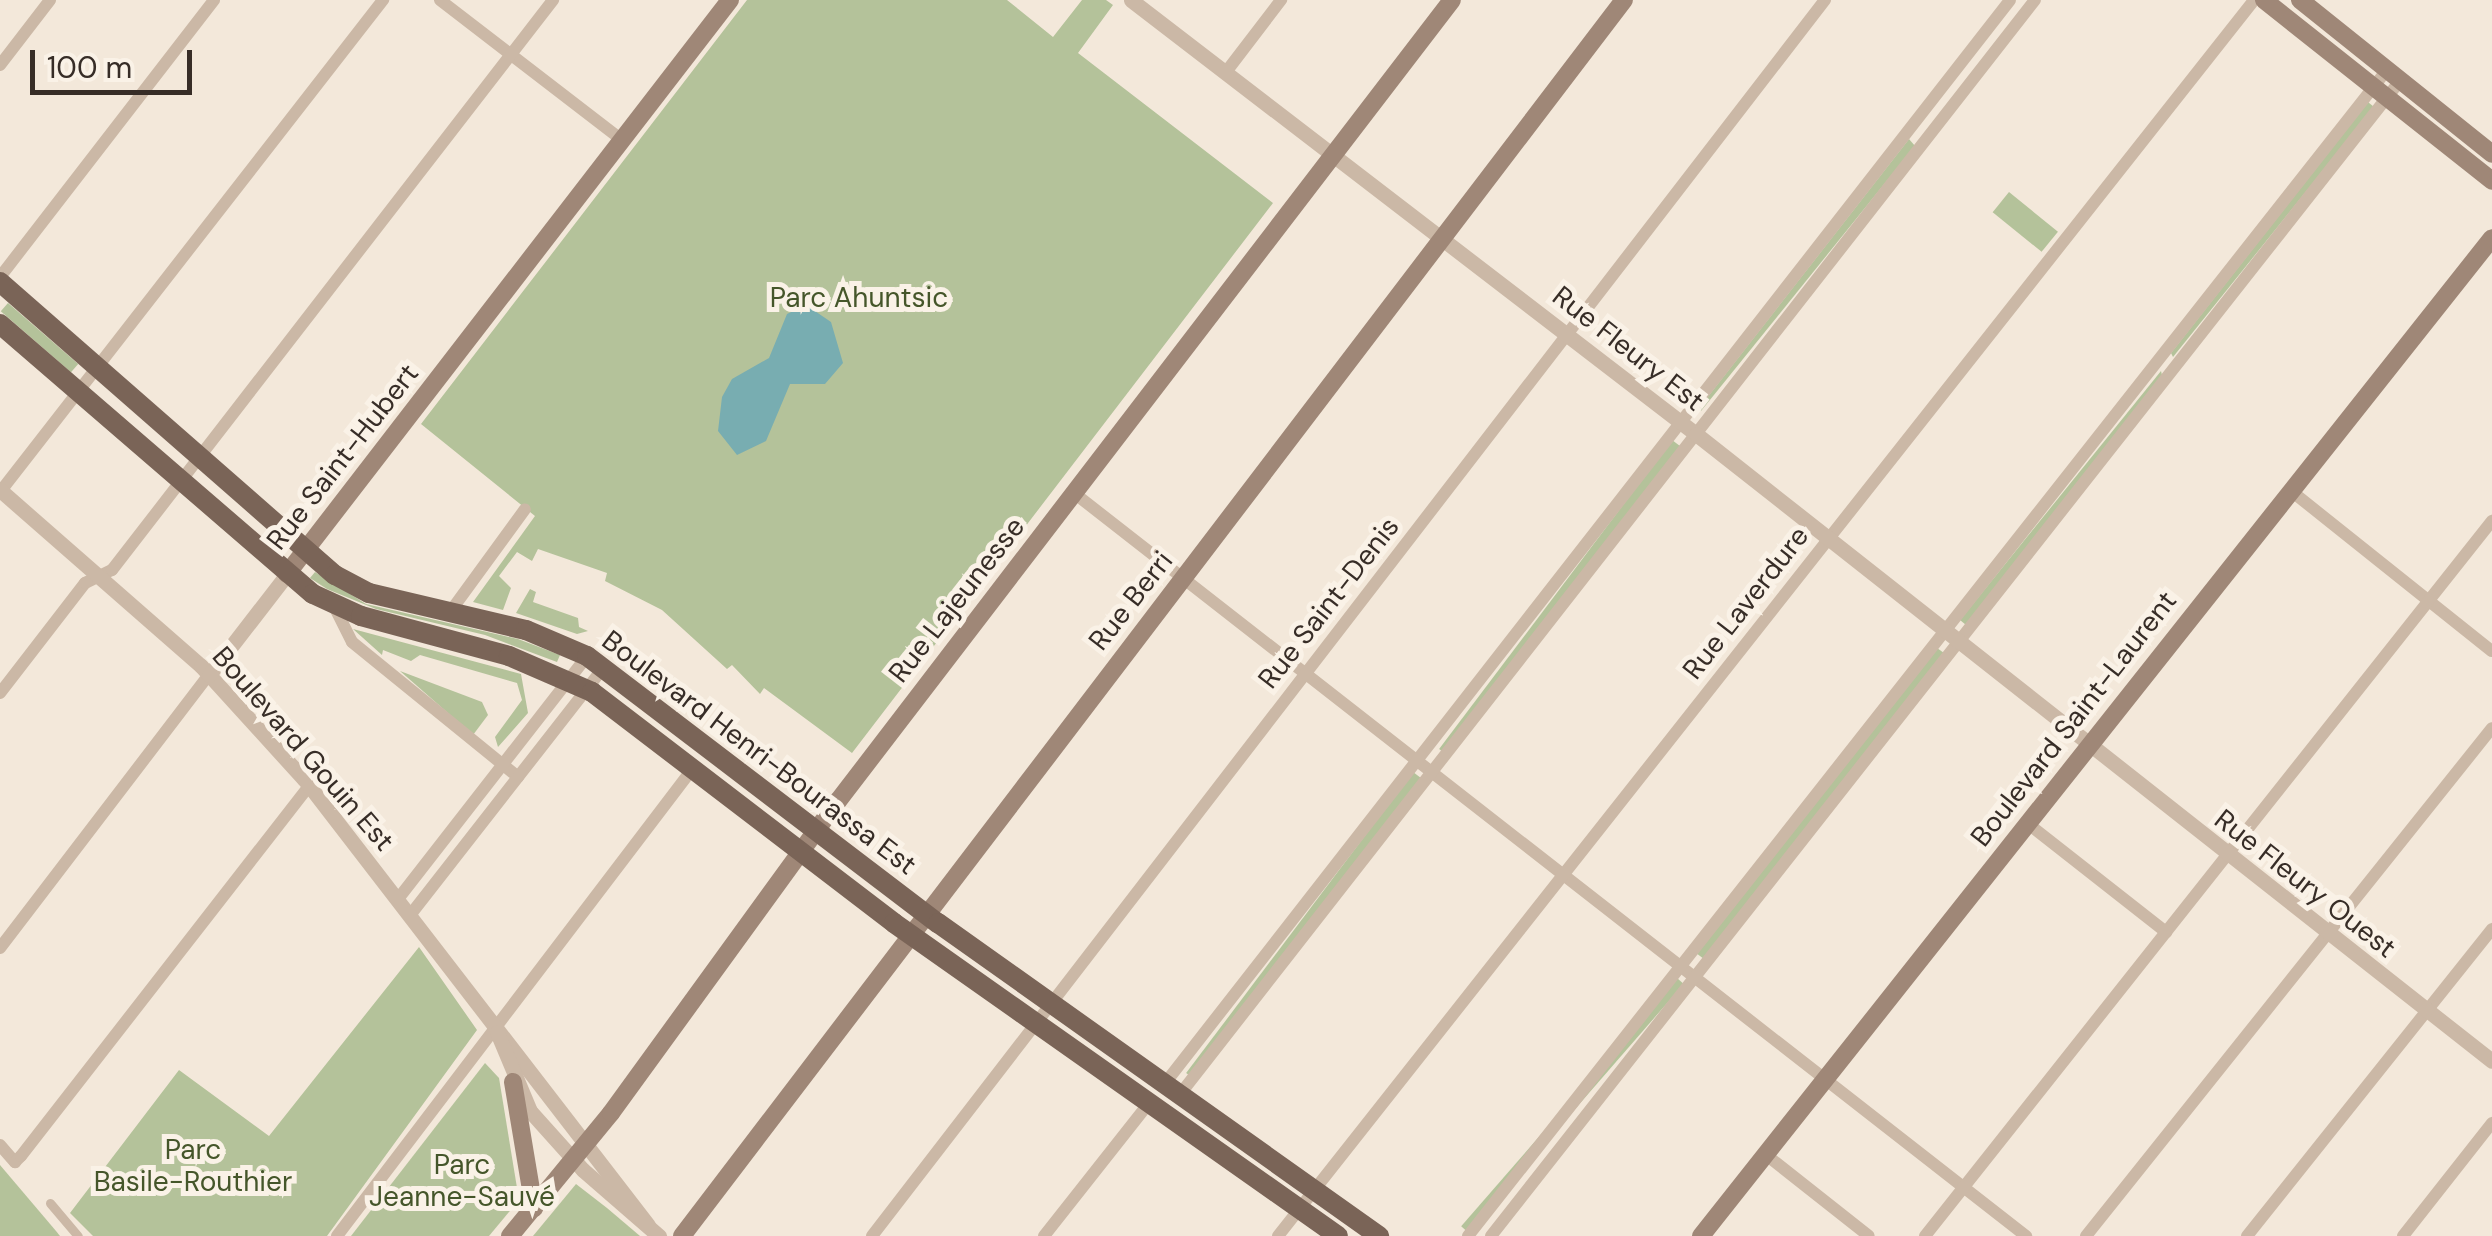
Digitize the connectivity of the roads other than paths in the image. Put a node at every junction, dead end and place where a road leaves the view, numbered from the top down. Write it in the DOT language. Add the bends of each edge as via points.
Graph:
graph roads {
  1 [pos="50,0"];
  2 [pos="214,0"];
  3 [pos="383,0"];
  4 [pos="440,0"];
  5 [pos="552,0"];
  6 [pos="730,0"];
  7 [pos="1132,0"];
  8 [pos="1281,0"];
  9 [pos="1452,0"];
  10 [pos="1624,0"];
  11 [pos="1825,0"];
  12 [pos="2010,0"];
  13 [pos="2036,0"];
  14 [pos="2254,0"];
  15 [pos="2264,0"];
  16 [pos="2300,0"];
  17 [pos="511,54"];
  18 [pos="0,66"];
  19 [pos="1226,72"];
  20 [pos="2394,76"];
  21 [pos="2380,93"];
  22 [pos="622,140"];
  23 [pos="2492,154"];
  24 [pos="1333,155"];
  25 [pos="2492,181"];
  26 [pos="1442,238"];
  27 [pos="2492,238"];
  28 [pos="0,280"];
  29 [pos="0,324"];
  30 [pos="1568,334"];
  31 [pos="99,369"];
  32 [pos="80,394"];
  33 [pos="1681,422"];
  34 [pos="1696,434"];
  35 [pos="200,456"];
  36 [pos="180,482"];
  37 [pos="2290,490"];
  38 [pos="0,491"];
  39 [pos="1074,494"];
  40 [pos="524,509"];
  41 [pos="2492,520"];
  42 [pos="1828,540"];
  43 [pos="306,550"];
  44 [pos="288,574"];
  45 [pos="96,576"];
  46 [pos="1184,577"];
  47 [pos="2428,600"];
  48 [pos="334,606"];
  49 [pos="450,612"];
  50 [pos="1944,631"];
  51 [pos="1958,642"];
  52 [pos="2492,651"];
  53 [pos="595,661"];
  54 [pos="1308,672"];
  55 [pos="209,674"];
  56 [pos="566,679"];
  57 [pos="586,689"];
  58 [pos="0,693"];
  59 [pos="2492,728"];
  60 [pos="2089,744"];
  61 [pos="1418,757"];
  62 [pos="501,764"];
  63 [pos="694,768"];
  64 [pos="1434,770"];
  65 [pos="518,776"];
  66 [pos="310,786"];
  67 [pos="2027,823"];
  68 [pos="817,830"];
  69 [pos="802,852"];
  70 [pos="2227,854"];
  71 [pos="1564,873"];
  72 [pos="398,899"];
  73 [pos="411,914"];
  74 [pos="926,914"];
  75 [pos="2492,929"];
  76 [pos="2166,932"];
  77 [pos="2328,934"];
  78 [pos="911,935"];
  79 [pos="0,948"];
  80 [pos="1682,965"];
  81 [pos="1696,976"];
  82 [pos="1052,1002"];
  83 [pos="2427,1011"];
  84 [pos="1036,1023"];
  85 [pos="496,1028"];
  86 [pos="2492,1060"];
  87 [pos="1826,1078"];
  88 [pos="513,1082"];
  89 [pos="1173,1088"];
  90 [pos="1150,1102"];
  91 [pos="2492,1124"];
  92 [pos="584,1143"];
  93 [pos="0,1144"];
  94 [pos="1765,1154"];
  95 [pos="573,1160"];
  96 [pos="1316,1187"];
  97 [pos="1964,1187"];
  98 [pos="50,1203"];
  99 [pos="534,1208"];
  100 [pos="1300,1208"];
  101 [pos="653,1231"];
  102 [pos="78,1236"];
  103 [pos="337,1236"];
  104 [pos="510,1236"];
  105 [pos="682,1236"];
  106 [pos="872,1236"];
  107 [pos="1044,1236"];
  108 [pos="1278,1236"];
  109 [pos="1338,1236"];
  110 [pos="1380,1236"];
  111 [pos="1468,1236"];
  112 [pos="1491,1236"];
  113 [pos="1700,1236"];
  114 [pos="1868,1236"];
  115 [pos="1925,1236"];
  116 [pos="2026,1236"];
  117 [pos="2086,1236"];
  118 [pos="2247,1236"];
  119 [pos="2403,1236"];
  1 -- 18 [label="street"];
  2 -- 28 [label="street"];
  3 -- 31 [label="street"];
  4 -- 17 [label="street"];
  5 -- 17 [label="street"];
  6 -- 22 [label="main road, Rue Saint-Hubert"];
  7 -- 19 [label="street, Rue Fleury Est"];
  8 -- 19 [label="street"];
  9 -- 24 [label="main road, Rue Lajeunesse"];
  10 -- 26 [label="main road, Rue Berri"];
  11 -- 30 [label="street, Rue Saint-Denis"];
  12 -- 33 [label="street"];
  13 -- 34 [label="street"];
  14 -- 42 [label="street, Rue Laverdure"];
  15 -- 21 [label="main road"];
  16 -- 20 [label="main road"];
  17 -- 22 [label="street"];
  17 -- 35 [label="street"];
  19 -- 24 [label="street, Rue Fleury Est"];
  20 -- 21 [label="street"];
  20 -- 23 [label="main road"];
  21 -- 25 [label="main road"];
  21 -- 50 [label="street"];
  21 -- 51 [label="street"];
  22 -- 43 [label="main road, Rue Saint-Hubert"];
  24 -- 26 [label="street, Rue Fleury Est"];
  24 -- 39 [label="main road, Rue Lajeunesse"];
  26 -- 30 [label="street, Rue Fleury Est"];
  26 -- 46 [label="main road, Rue Berri"];
  27 -- 37 [label="main road, Boulevard Saint-Laurent"];
  28 -- 31 [label="main road, Boulevard Henri-Bourassa Est"];
  29 -- 32 [label="main road, Boulevard Henri-Bourassa Est"];
  30 -- 33 [label="street, Rue Fleury Est"];
  30 -- 54 [label="street, Rue Saint-Denis"];
  31 -- 32 [label="street"];
  31 -- 35 [label="main road, Boulevard Henri-Bourassa Est"];
  32 -- 36 [label="main road, Boulevard Henri-Bourassa Est"];
  32 -- 38 [label="street"];
  33 -- 34 [label="street, Rue Fleury Est"];
  33 -- 61 [label="street"];
  34 -- 42 [label="street, Rue Fleury Est"];
  34 -- 64 [label="street"];
  35 -- 36 [label="street"];
  35 -- 43 [label="main road, Boulevard Henri-Bourassa Est"];
  36 -- 44 [label="main road, Boulevard Henri-Bourassa Est"];
  36 -- 45 [label="street" via="112,570"];
  37 -- 47 [label="street"];
  37 -- 60 [label="main road, Boulevard Saint-Laurent"];
  38 -- 45 [label="street, Boulevard Gouin Est"];
  39 -- 46 [label="street"];
  39 -- 68 [label="main road, Rue Lajeunesse"];
  40 -- 49 [label="street"];
  41 -- 47 [label="street"];
  42 -- 50 [label="street, Rue Fleury Est"];
  42 -- 71 [label="street, Rue Laverdure"];
  43 -- 44 [label="main road, Rue Saint-Hubert"];
  43 -- 49 [label="main road, Boulevard Henri-Bourassa Est" via="358,588"];
  44 -- 48 [label="main road, Boulevard Henri-Bourassa Est"];
  44 -- 55 [label="street, Rue Saint-Hubert"];
  45 -- 55 [label="street, Boulevard Gouin Est"];
  45 -- 58 [label="street"];
  46 -- 54 [label="street"];
  46 -- 74 [label="main road, Rue Berri"];
  47 -- 52 [label="street"];
  47 -- 70 [label="street"];
  48 -- 56 [label="main road, Boulevard Henri-Bourassa Est" via="500,652"];
  48 -- 62 [label="street, Boulevard Henri-Bourassa Est" via="352,642"];
  49 -- 53 [label="main road, Boulevard Henri-Bourassa Est" via="531,632"];
  50 -- 51 [label="street, Rue Fleury Est"];
  50 -- 80 [label="street"];
  51 -- 60 [label="street, Rue Fleury Est"];
  51 -- 81 [label="street"];
  53 -- 56 [label="street"];
  53 -- 57 [label="street"];
  53 -- 68 [label="main road, Boulevard Henri-Bourassa Est"];
  54 -- 61 [label="street"];
  54 -- 82 [label="street, Rue Saint-Denis"];
  55 -- 66 [label="street, Boulevard Gouin Est"];
  55 -- 79 [label="street, Rue Saint-Hubert"];
  56 -- 57 [label="main road, Boulevard Henri-Bourassa Est"];
  56 -- 62 [label="street"];
  57 -- 63 [label="main road, Boulevard Henri-Bourassa Est"];
  57 -- 65 [label="street"];
  59 -- 77 [label="street"];
  60 -- 67 [label="main road, Boulevard Saint-Laurent"];
  60 -- 70 [label="street, Rue Fleury Ouest"];
  61 -- 64 [label="street"];
  61 -- 89 [label="street"];
  62 -- 65 [label="street, Boulevard Henri-Bourassa Est"];
  62 -- 72 [label="street"];
  63 -- 69 [label="main road, Boulevard Henri-Bourassa Est"];
  63 -- 85 [label="street"];
  64 -- 71 [label="street"];
  64 -- 89 [label="street"];
  65 -- 73 [label="street"];
  66 -- 72 [label="street, Boulevard Gouin Est"];
  66 -- 93 [label="street" via="15,1162"];
  67 -- 76 [label="street"];
  67 -- 87 [label="main road, Boulevard Saint-Laurent"];
  68 -- 69 [label="main road, Rue Lajeunesse"];
  68 -- 74 [label="main road, Boulevard Henri-Bourassa Est"];
  69 -- 78 [label="main road, Boulevard Henri-Bourassa Est"];
  69 -- 92 [label="main road, Rue Lajeunesse"];
  70 -- 76 [label="street"];
  70 -- 77 [label="street, Rue Fleury Ouest"];
  71 -- 80 [label="street"];
  71 -- 96 [label="street, Rue Laverdure"];
  72 -- 73 [label="street, Boulevard Gouin Est"];
  73 -- 85 [label="street, Boulevard Gouin Est"];
  74 -- 78 [label="main road, Rue Berri"];
  74 -- 82 [label="main road, Boulevard Henri-Bourassa Est"];
  75 -- 83 [label="street"];
  76 -- 97 [label="street"];
  77 -- 83 [label="street, Rue Fleury Ouest"];
  77 -- 117 [label="street"];
  78 -- 84 [label="main road, Boulevard Henri-Bourassa Est"];
  78 -- 105 [label="main road, Rue Berri"];
  80 -- 81 [label="street"];
  80 -- 111 [label="street"];
  81 -- 87 [label="street"];
  81 -- 112 [label="street"];
  82 -- 84 [label="street, Rue Saint-Denis"];
  82 -- 89 [label="main road, Boulevard Henri-Bourassa Est"];
  83 -- 86 [label="street, Rue Fleury Ouest"];
  83 -- 118 [label="street"];
  84 -- 90 [label="main road, Boulevard Henri-Bourassa Est"];
  84 -- 106 [label="street, Rue Saint-Denis"];
  85 -- 88 [label="street, Boulevard Gouin Est"];
  85 -- 92 [label="street, Boulevard Gouin Est"];
  85 -- 103 [label="street"];
  87 -- 94 [label="main road, Boulevard Saint-Laurent"];
  87 -- 97 [label="street"];
  88 -- 95 [label="street, Boulevard Gouin Est"];
  88 -- 99 [label="main road"];
  89 -- 96 [label="main road, Boulevard Henri-Bourassa Est"];
  90 -- 100 [label="main road, Boulevard Henri-Bourassa Est"];
  90 -- 107 [label="street"];
  91 -- 119 [label="street"];
  92 -- 95 [label="main road, Rue Lajeunesse"];
  92 -- 101 [label="street, Boulevard Gouin Est"];
  94 -- 113 [label="main road, Boulevard Saint-Laurent"];
  94 -- 114 [label="street"];
  95 -- 99 [label="main road, Rue Lajeunesse"];
  95 -- 101 [label="street, Boulevard Gouin Est"];
  96 -- 100 [label="street, Rue Laverdure"];
  96 -- 110 [label="main road, Boulevard Henri-Bourassa Est"];
  97 -- 115 [label="street"];
  97 -- 116 [label="street"];
  98 -- 102 [label="street"];
  99 -- 104 [label="main road, Rue Lajeunesse"];
  100 -- 108 [label="street, Rue Laverdure"];
  100 -- 109 [label="main road, Boulevard Henri-Bourassa Est"];
}
